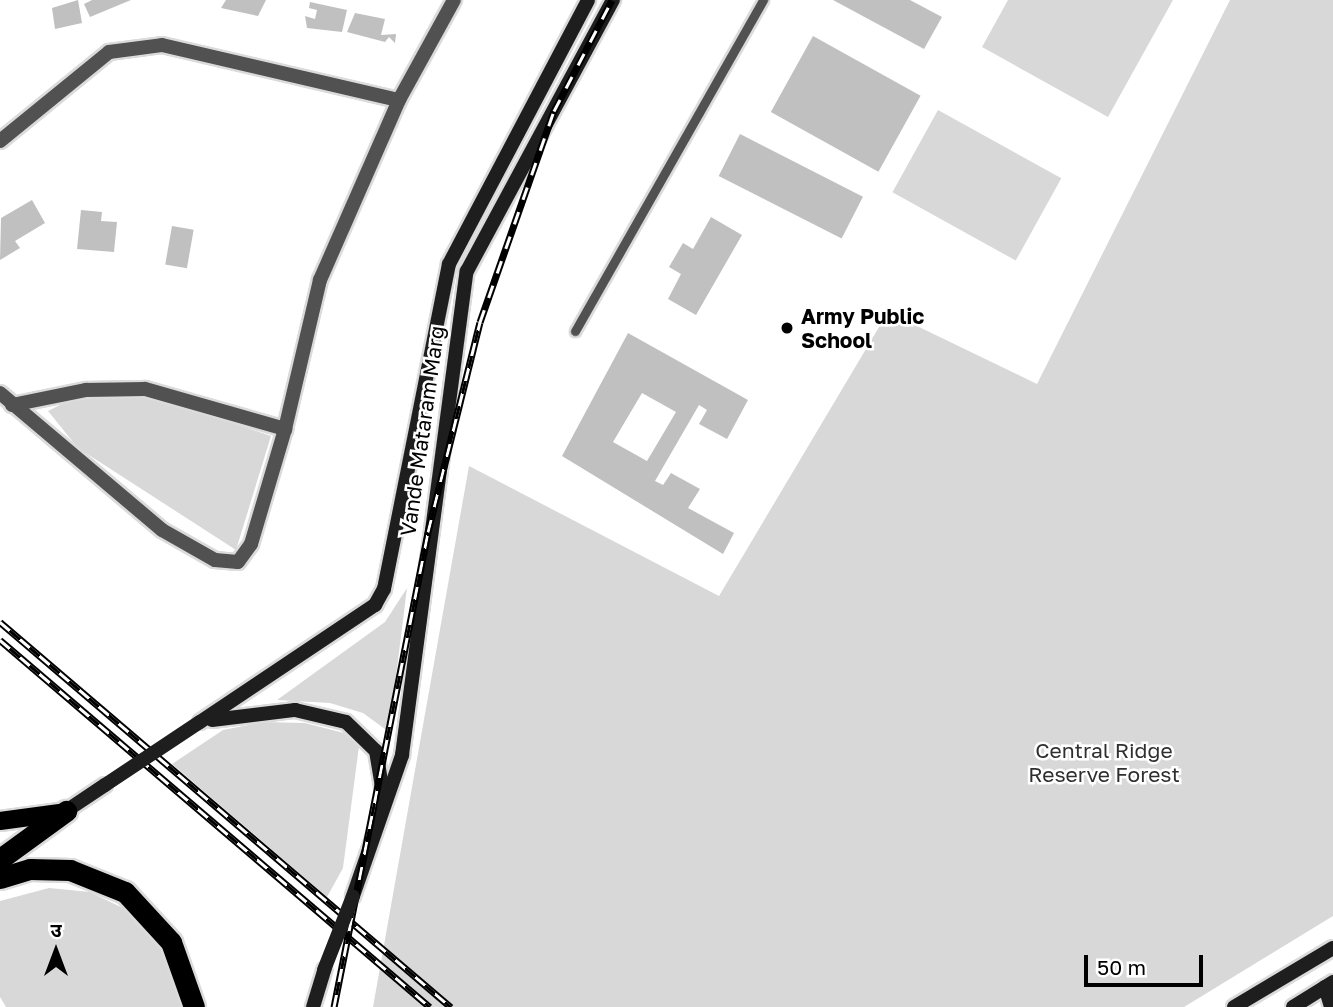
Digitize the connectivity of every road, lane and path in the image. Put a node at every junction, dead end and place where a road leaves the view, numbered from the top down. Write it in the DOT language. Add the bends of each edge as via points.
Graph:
graph roads {
  1 [pos="454,0"];
  2 [pos="588,0"];
  3 [pos="613,0"];
  4 [pos="763,0"];
  5 [pos="399,100"];
  6 [pos="0,141"];
  7 [pos="575,331"];
  8 [pos="0,393"];
  9 [pos="12,405"];
  10 [pos="285,429"];
  11 [pos="200,722"];
  12 [pos="384,809"];
  13 [pos="66,811"];
  14 [pos="0,821"];
  15 [pos="5,855"];
  16 [pos="0,878"];
  17 [pos="1333,948"];
  18 [pos="1329,985"];
  19 [pos="318,988"];
  20 [pos="191,1003"];
  21 [pos="302,1007"];
  22 [pos="313,1007"];
  23 [pos="1234,1007"];
  24 [pos="1293,1007"];
  25 [pos="1331,1007"];
  1 -- 5 [label="street"];
  2 -- 11 [label="main road, Vande Mataram Marg" via="449,264 375,605"];
  3 -- 12 [label="main road, Vande Mataram Marg" via="467,271 402,755"];
  4 -- 7 [label="lane"];
  5 -- 6 [label="street" via="162,44 109,52"];
  5 -- 10 [label="street" via="320,281"];
  8 -- 9 [label="street"];
  9 -- 10 [label="street" via="86,390 145,389"];
  9 -- 10 [label="street" via="162,530 228,564 238,562 251,544"];
  11 -- 12 [label="main road" via="268,710 346,722 376,751"];
  11 -- 13 [label="main road, Vande Mataram Marg, bridge"];
  12 -- 19 [label="main road, Vande Mataram Marg, bridge"];
  13 -- 14 [label="main road"];
  13 -- 15 [label="highway"];
  16 -- 20 [label="highway" via="30,869 86,874 138,901 171,942"];
  17 -- 23 [label="main road"];
  18 -- 24 [label="main road"];
  18 -- 25 [label="main road"];
  19 -- 21 [label="main road"];
  19 -- 22 [label="main road, Vande Mataram Marg"];
}
